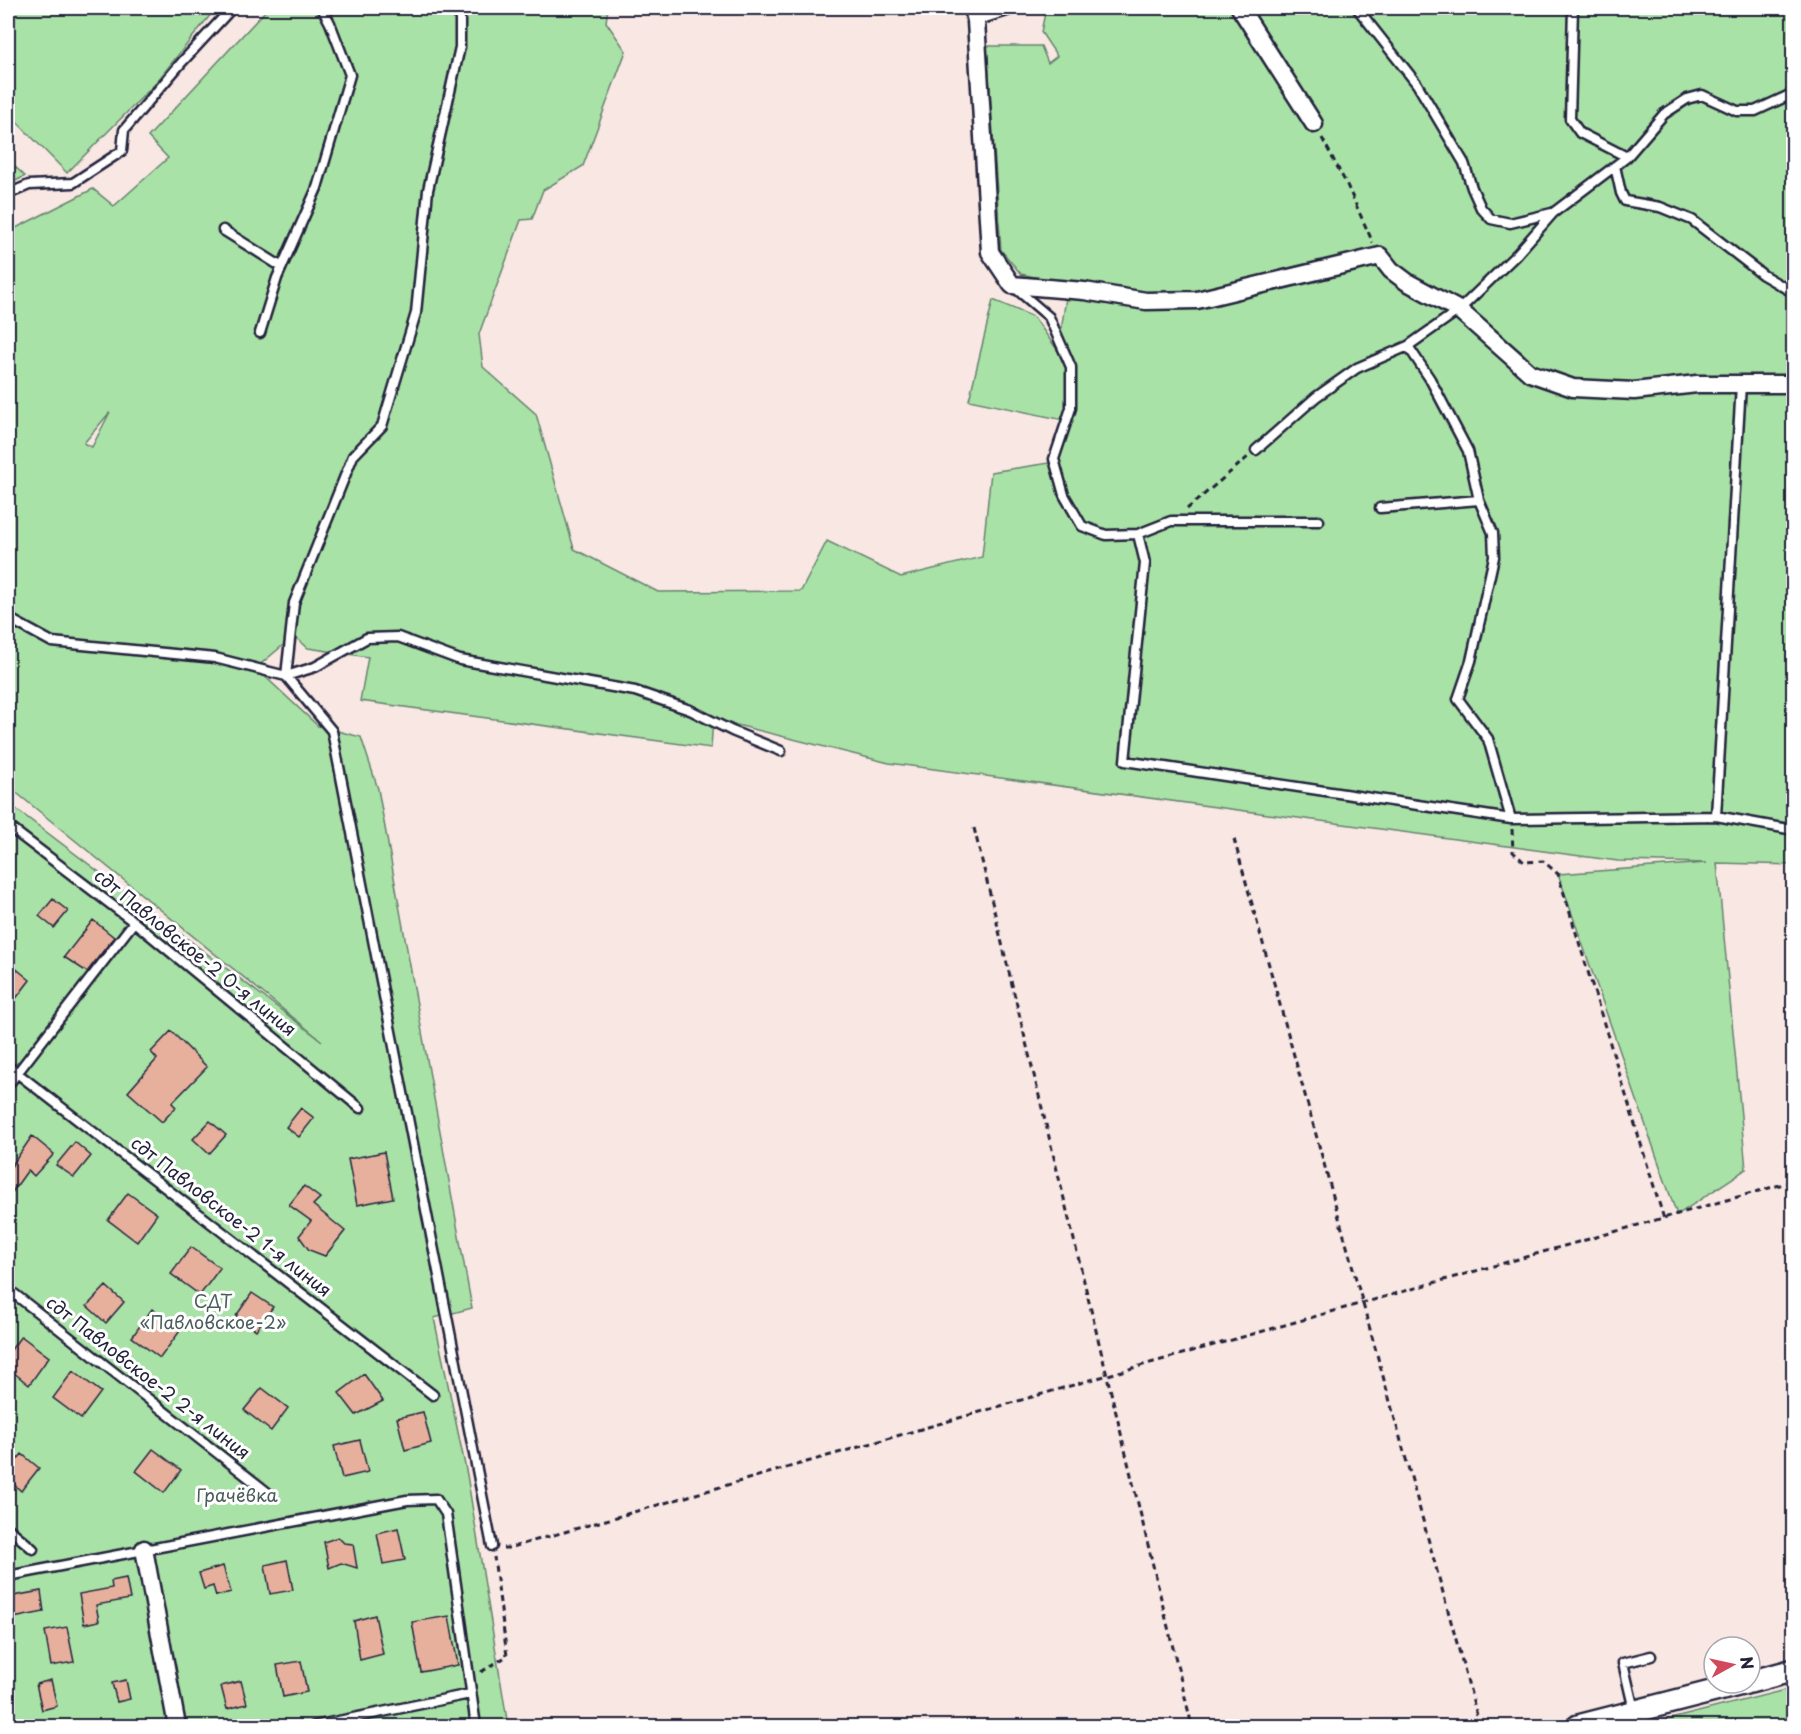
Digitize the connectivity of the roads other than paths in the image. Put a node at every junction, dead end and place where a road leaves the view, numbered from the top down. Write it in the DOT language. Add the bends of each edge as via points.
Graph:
graph roads {
  1 [pos="232,8"];
  2 [pos="322,8"];
  3 [pos="460,8"];
  4 [pos="1017,8"];
  5 [pos="1240,8"];
  6 [pos="1357,8"];
  7 [pos="1573,8"];
  8 [pos="975,14"];
  9 [pos="1794,93"];
  10 [pos="1314,124"];
  11 [pos="1627,157"];
  12 [pos="1615,166"];
  13 [pos="8,194"];
  14 [pos="1553,213"];
  15 [pos="223,230"];
  16 [pos="282,267"];
  17 [pos="1012,285"];
  18 [pos="1794,293"];
  19 [pos="1458,310"];
  20 [pos="260,333"];
  21 [pos="1408,346"];
  22 [pos="1741,384"];
  23 [pos="1794,384"];
  24 [pos="1256,450"];
  25 [pos="1479,500"];
  26 [pos="1380,508"];
  27 [pos="1319,521"];
  28 [pos="1138,534"];
  29 [pos="8,618"];
  30 [pos="286,676"];
  31 [pos="782,751"];
  32 [pos="1716,816"];
  33 [pos="1511,819"];
  34 [pos="8,826"];
  35 [pos="1794,830"];
  36 [pos="134,922"];
  37 [pos="8,1066"];
  38 [pos="17,1073"];
  39 [pos="8,1085"];
  40 [pos="360,1108"];
  41 [pos="8,1289"];
  42 [pos="434,1395"];
  43 [pos="267,1492"];
  44 [pos="8,1528"];
  45 [pos="492,1546"];
  46 [pos="33,1549"];
  47 [pos="144,1549"];
  48 [pos="8,1576"];
  49 [pos="1651,1656"];
  50 [pos="1794,1670"];
  51 [pos="1762,1678"];
  52 [pos="470,1694"];
  53 [pos="1702,1694"];
  54 [pos="1635,1711"];
  55 [pos="177,1726"];
  56 [pos="314,1726"];
  57 [pos="476,1726"];
  58 [pos="1578,1726"];
  1 -- 13 [label="lane" via="124,130 122,152 72,183 29,185"];
  2 -- 16 [label="lane" via="350,75 318,188"];
  3 -- 30 [label="lane" via="460,47 428,190 416,313 382,426 352,456 294,603"];
  4 -- 8 [label="lane"];
  5 -- 10 [label="street"];
  6 -- 14 [label="lane" via="1417,84 1464,163 1481,208 1491,219 1510,224"];
  7 -- 11 [label="lane" via="1570,119 1580,133"];
  8 -- 17 [label="street" via="990,252"];
  9 -- 11 [label="lane" via="1755,111 1737,111 1702,95 1687,99 1664,114"];
  11 -- 12 [label="lane"];
  12 -- 14 [label="lane"];
  12 -- 18 [label="lane" via="1625,201 1660,207 1692,220 1763,275"];
  14 -- 19 [label="lane"];
  15 -- 16 [label="lane"];
  16 -- 20 [label="lane"];
  17 -- 19 [label="street" via="1146,301 1197,300 1380,256 1407,282"];
  17 -- 28 [label="lane" via="1048,317 1071,367 1071,408 1054,459 1064,495 1082,526 1106,535"];
  19 -- 21 [label="lane"];
  19 -- 22 [label="street" via="1530,373 1573,388 1634,391"];
  21 -- 24 [label="lane" via="1357,368"];
  21 -- 25 [label="lane" via="1468,451"];
  22 -- 23 [label="street"];
  22 -- 32 [label="lane"];
  25 -- 26 [label="lane"];
  25 -- 33 [label="lane" via="1493,533 1494,557 1471,661 1458,699 1488,739"];
  27 -- 28 [label="lane" via="1171,521"];
  28 -- 33 [label="lane" via="1145,563 1125,761"];
  29 -- 30 [label="lane" via="52,642 215,658"];
  30 -- 31 [label="lane" via="315,667 367,639 398,637 460,660 635,691 690,710"];
  30 -- 45 [label="lane" via="332,731"];
  32 -- 33 [label="lane"];
  32 -- 35 [label="lane"];
  34 -- 36 [label="lane, сдт Павловское-2 0-я линия"];
  36 -- 38 [label="lane"];
  36 -- 40 [label="lane, сдт Павловское-2 0-я линия"];
  37 -- 38 [label="lane, сдт Павловское-2 1-я линия"];
  38 -- 39 [label="lane"];
  38 -- 42 [label="lane, сдт Павловское-2 1-я линия"];
  41 -- 43 [label="lane, сдт Павловское-2 2-я линия"];
  44 -- 46 [label="lane"];
  47 -- 48 [label="lane"];
  47 -- 52 [label="lane" via="407,1500 436,1499 446,1514"];
  47 -- 55 [label="street"];
  49 -- 54 [label="lane" via="1623,1663"];
  50 -- 51 [label="street"];
  52 -- 56 [label="lane"];
  52 -- 57 [label="lane"];
  53 -- 54 [label="street"];
  54 -- 58 [label="street"];
}
